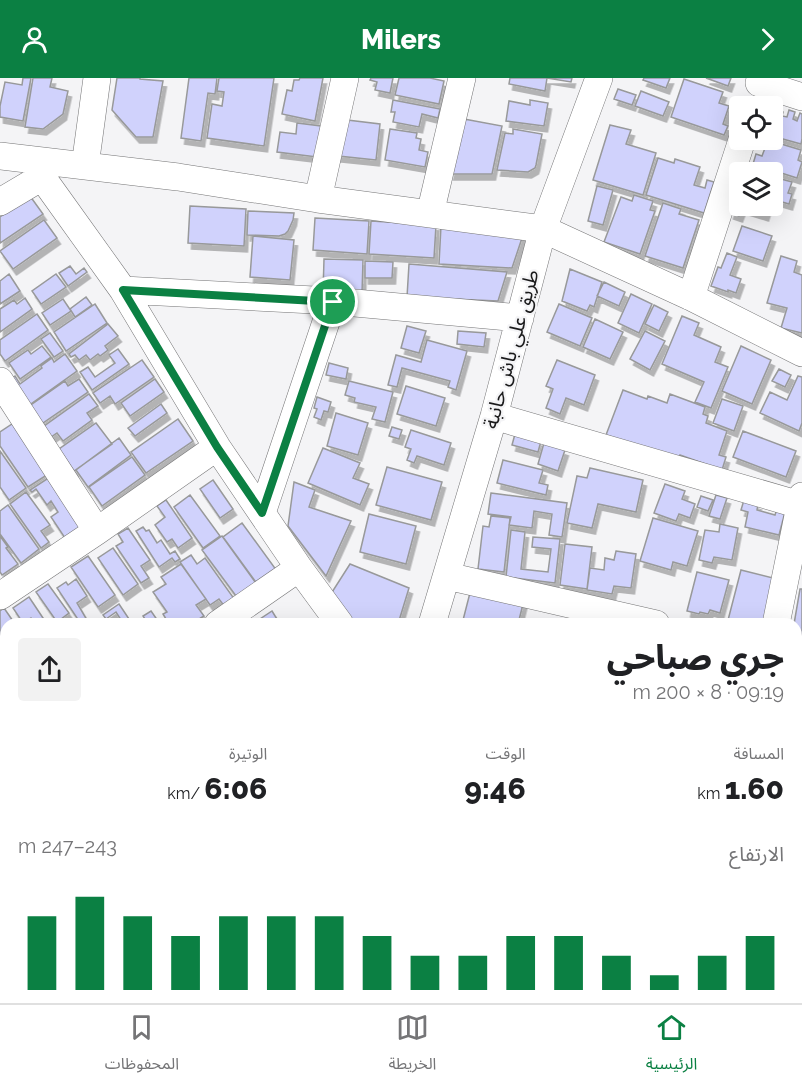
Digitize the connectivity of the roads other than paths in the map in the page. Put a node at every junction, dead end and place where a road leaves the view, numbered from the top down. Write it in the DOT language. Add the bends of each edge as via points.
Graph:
graph roads {
  1 [pos="97,78"];
  2 [pos="345,78"];
  3 [pos="462,78"];
  4 [pos="599,78"];
  5 [pos="757,89"];
  6 [pos="802,97"];
  7 [pos="739,150"];
  8 [pos="0,156"];
  9 [pos="85,166"];
  10 [pos="37,168"];
  11 [pos="318,199"];
  12 [pos="0,202"];
  13 [pos="430,214"];
  14 [pos="543,229"];
  15 [pos="123,290"];
  16 [pos="692,297"];
  17 [pos="333,302"];
  18 [pos="520,318"];
  19 [pos="802,353"];
  20 [pos="2,390"];
  21 [pos="494,416"];
  22 [pos="217,447"];
  23 [pos="801,501"];
  24 [pos="262,513"];
  25 [pos="97,531"];
  26 [pos="299,568"];
  27 [pos="447,576"];
  28 [pos="0,596"];
  29 [pos="227,618"];
  30 [pos="336,618"];
  31 [pos="434,618"];
  32 [pos="630,618"];
  33 [pos="777,618"];
  1 -- 9 [label="street"];
  2 -- 11 [label="street"];
  3 -- 13 [label="street"];
  4 -- 14 [label="street, طريق علي باش حانبة"];
  5 -- 6 [label="street"];
  7 -- 16 [label="street"];
  8 -- 10 [label="street"];
  9 -- 10 [label="street"];
  9 -- 11 [label="street"];
  10 -- 12 [label="street"];
  10 -- 15 [label="street"];
  11 -- 13 [label="street"];
  13 -- 14 [label="street"];
  14 -- 16 [label="street"];
  14 -- 18 [label="street, طريق علي باش حانبة"];
  15 -- 17 [label="street"];
  15 -- 22 [label="street"];
  16 -- 19 [label="street"];
  17 -- 18 [label="street"];
  17 -- 24 [label="street"];
  18 -- 21 [label="street, طريق علي باش حانبة"];
  20 -- 25 [label="street"];
  21 -- 23 [label="street"];
  21 -- 27 [label="street, طريق علي باش حانبة"];
  22 -- 24 [label="street"];
  22 -- 25 [label="street"];
  23 -- 33 [label="street"];
  24 -- 26 [label="street"];
  25 -- 28 [label="street"];
  26 -- 29 [label="street"];
  26 -- 30 [label="street"];
  27 -- 31 [label="street, طريق علي باش حانبة"];
  27 -- 32 [label="street"];
}
